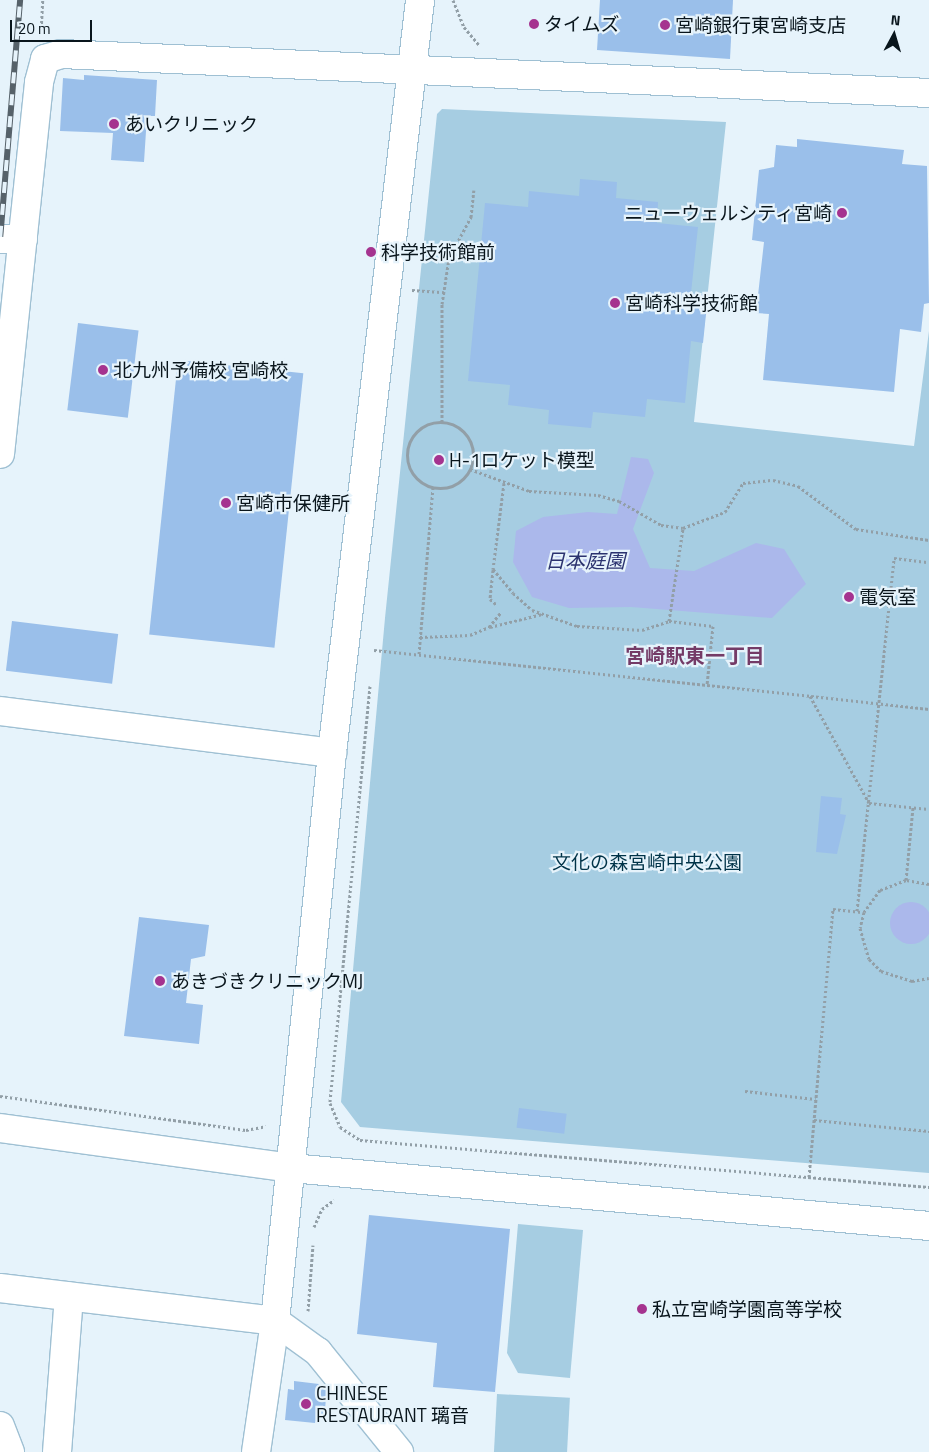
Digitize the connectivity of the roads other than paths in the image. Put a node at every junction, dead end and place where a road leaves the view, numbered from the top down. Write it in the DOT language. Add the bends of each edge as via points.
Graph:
graph roads {
  1 [pos="420,0"];
  2 [pos="410,71"];
  3 [pos="929,93"];
  4 [pos="12,239"];
  5 [pos="0,454"];
  6 [pos="0,711"];
  7 [pos="332,753"];
  8 [pos="0,1128"];
  9 [pos="291,1168"];
  10 [pos="929,1226"];
  11 [pos="0,1288"];
  12 [pos="69,1296"];
  13 [pos="275,1321"];
  14 [pos="0,1426"];
  15 [pos="10,1452"];
  16 [pos="57,1452"];
  17 [pos="256,1452"];
  18 [pos="399,1452"];
  1 -- 2 [label="street"];
  2 -- 3 [label="street"];
  2 -- 4 [label="street" via="61,54 45,59"];
  2 -- 7 [label="street"];
  4 -- 5 [label="street"];
  6 -- 7 [label="street"];
  7 -- 9 [label="street"];
  8 -- 9 [label="street"];
  9 -- 10 [label="street"];
  9 -- 13 [label="street"];
  11 -- 12 [label="street"];
  12 -- 13 [label="street"];
  12 -- 16 [label="street"];
  13 -- 17 [label="street"];
  13 -- 18 [label="street" via="318,1352"];
  14 -- 15 [label="street"];
}
